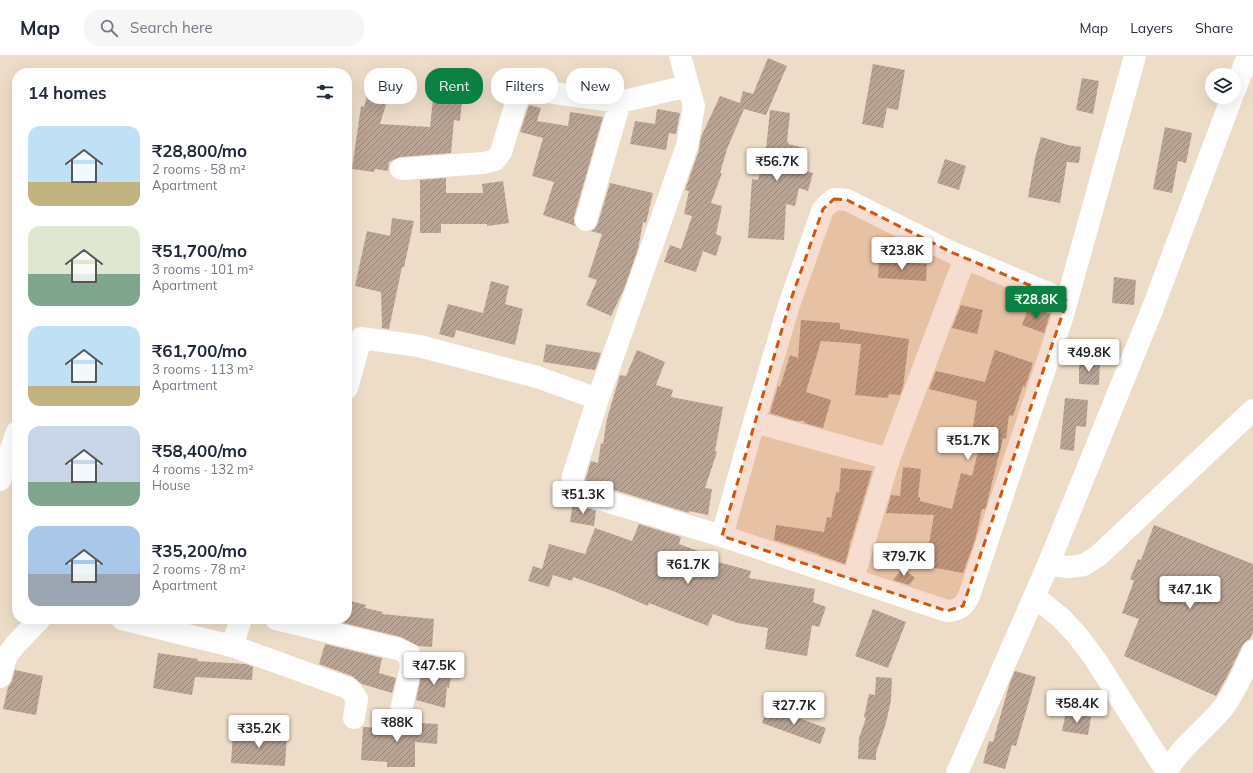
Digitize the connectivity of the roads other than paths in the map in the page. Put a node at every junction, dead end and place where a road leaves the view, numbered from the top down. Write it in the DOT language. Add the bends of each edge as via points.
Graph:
graph roads {
  1 [pos="680,56"];
  2 [pos="1135,56"];
  3 [pos="1248,56"];
  4 [pos="1241,74"];
  5 [pos="688,86"];
  6 [pos="566,95"];
  7 [pos="624,101"];
  8 [pos="619,104"];
  9 [pos="1229,104"];
  10 [pos="401,170"];
  11 [pos="586,220"];
  12 [pos="965,258"];
  13 [pos="1067,301"];
  14 [pos="354,334"];
  15 [pos="352,349"];
  16 [pos="598,399"];
  17 [pos="1253,410"];
  18 [pos="754,422"];
  19 [pos="12,446"];
  20 [pos="889,458"];
  21 [pos="0,480"];
  22 [pos="722,536"];
  23 [pos="1048,565"];
  24 [pos="853,579"];
  25 [pos="1034,596"];
  26 [pos="33,624"];
  27 [pos="142,624"];
  28 [pos="239,624"];
  29 [pos="296,624"];
  30 [pos="7,644"];
  31 [pos="232,646"];
  32 [pos="1253,651"];
  33 [pos="0,677"];
  34 [pos="401,710"];
  35 [pos="354,718"];
  36 [pos="1166,772"];
  37 [pos="957,773"];
  1 -- 5 [label="street"];
  2 -- 13 [label="street"];
  3 -- 4 [label="street"];
  5 -- 7 [label="street"];
  5 -- 16 [label="street" via="694,106 686,146"];
  6 -- 10 [label="street" via="532,90 522,92 516,103 501,152 495,160"];
  8 -- 11 [label="street"];
  9 -- 23 [label="street" via="1152,310"];
  12 -- 13 [label="street"];
  12 -- 18 [label="street" via="847,200 834,199 823,209 789,305"];
  12 -- 20 [label="street"];
  13 -- 24 [label="street" via="963,606 955,611 947,611"];
  14 -- 15 [label="street"];
  14 -- 16 [label="street" via="419,346 537,377"];
  16 -- 22 [label="street" via="572,486 579,493"];
  17 -- 23 [label="street" via="1098,556 1084,565"];
  18 -- 20 [label="street"];
  18 -- 22 [label="street"];
  19 -- 21 [label="street"];
  20 -- 24 [label="street"];
  22 -- 24 [label="street"];
  23 -- 25 [label="street"];
  25 -- 36 [label="street" via="1062,618 1077,634"];
  25 -- 37 [label="street"];
  26 -- 30 [label="street"];
  27 -- 31 [label="street"];
  28 -- 31 [label="street"];
  29 -- 34 [label="street" via="409,654 411,667"];
  30 -- 33 [label="street"];
  31 -- 35 [label="street" via="348,688 357,700"];
  32 -- 36 [label="street" via="1235,689 1223,707 1179,753"];
}
